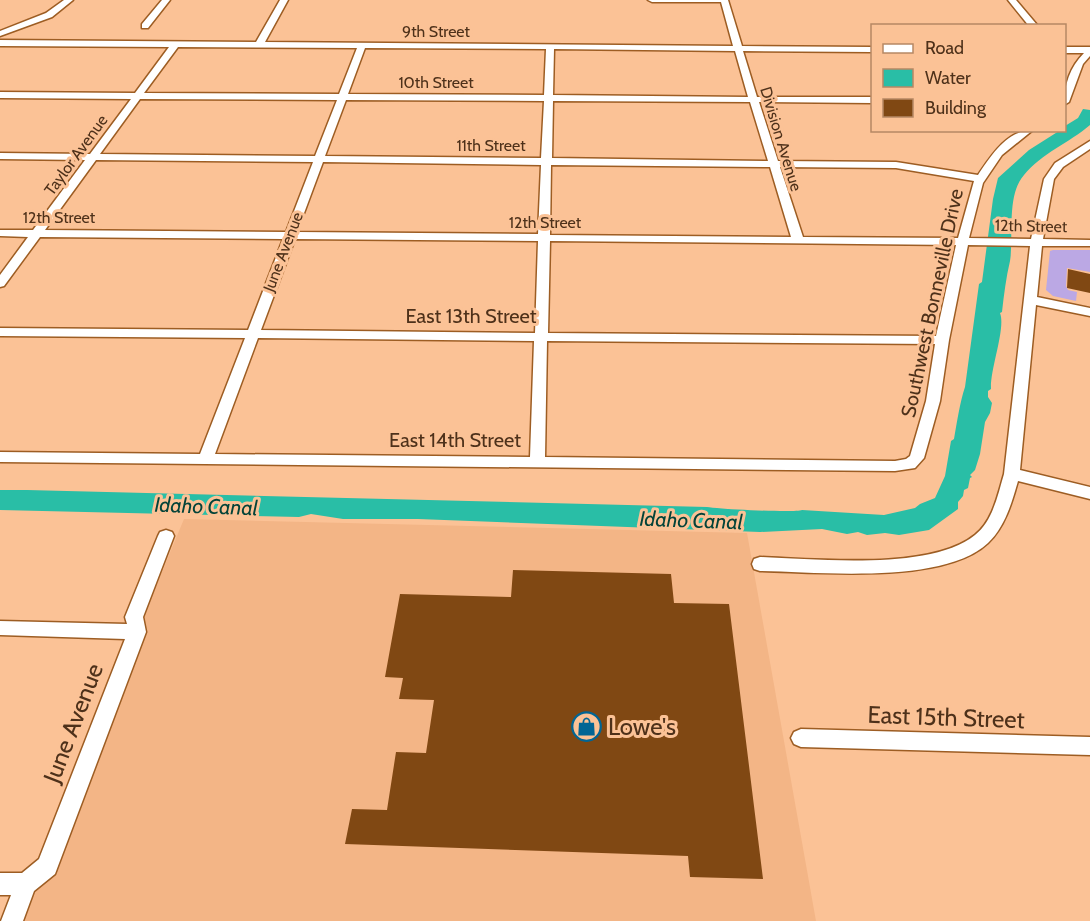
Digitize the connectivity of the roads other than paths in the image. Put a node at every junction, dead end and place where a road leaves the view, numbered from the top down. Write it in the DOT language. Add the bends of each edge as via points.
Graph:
graph roads {
  1 [pos="69,0"];
  2 [pos="166,0"];
  3 [pos="284,0"];
  4 [pos="652,0"];
  5 [pos="724,0"];
  6 [pos="1012,0"];
  7 [pos="1032,24"];
  8 [pos="145,26"];
  9 [pos="0,34"];
  10 [pos="0,43"];
  11 [pos="175,45"];
  12 [pos="259,45"];
  13 [pos="362,46"];
  14 [pos="550,47"];
  15 [pos="738,47"];
  16 [pos="871,49"];
  17 [pos="1090,51"];
  18 [pos="1066,52"];
  19 [pos="1066,53"];
  20 [pos="1079,63"];
  21 [pos="0,95"];
  22 [pos="137,96"];
  23 [pos="344,96"];
  24 [pos="549,97"];
  25 [pos="753,99"];
  26 [pos="1066,99"];
  27 [pos="871,100"];
  28 [pos="1025,132"];
  29 [pos="1090,144"];
  30 [pos="0,156"];
  31 [pos="92,156"];
  32 [pos="318,158"];
  33 [pos="546,160"];
  34 [pos="774,164"];
  35 [pos="980,179"];
  36 [pos="0,233"];
  37 [pos="38,234"];
  38 [pos="290,236"];
  39 [pos="544,238"];
  40 [pos="798,240"];
  41 [pos="963,242"];
  42 [pos="1038,243"];
  43 [pos="1090,243"];
  44 [pos="0,283"];
  45 [pos="1032,300"];
  46 [pos="1090,312"];
  47 [pos="0,332"];
  48 [pos="251,334"];
  49 [pos="541,336"];
  50 [pos="942,340"];
  51 [pos="0,457"];
  52 [pos="205,460"];
  53 [pos="537,462"];
  54 [pos="910,464"];
  55 [pos="1012,474"];
  56 [pos="1090,493"];
  57 [pos="166,536"];
  58 [pos="760,564"];
  59 [pos="0,628"];
  60 [pos="137,632"];
  61 [pos="801,738"];
  62 [pos="1090,746"];
  63 [pos="0,884"];
  64 [pos="26,884"];
  65 [pos="12,921"];
  1 -- 9 [label="street" via="49,15"];
  2 -- 8 [label="street"];
  3 -- 12 [label="street"];
  4 -- 5 [label="street"];
  5 -- 15 [label="street, Division Avenue"];
  6 -- 7 [label="street"];
  10 -- 11 [label="street, 9th Street"];
  11 -- 12 [label="street, 9th Street"];
  11 -- 22 [label="street, Taylor Avenue"];
  12 -- 13 [label="street, 9th Street"];
  13 -- 14 [label="street, 9th Street"];
  13 -- 23 [label="street, June Avenue"];
  14 -- 15 [label="street, 9th Street"];
  14 -- 24 [label="street"];
  15 -- 16 [label="street, 9th Street"];
  15 -- 25 [label="street, Division Avenue"];
  17 -- 18 [label="street"];
  17 -- 20 [label="street"];
  19 -- 20 [label="street"];
  20 -- 26 [label="street"];
  21 -- 22 [label="street, 10th Street"];
  22 -- 23 [label="street, 10th Street"];
  22 -- 31 [label="street, Taylor Avenue"];
  23 -- 24 [label="street, 10th Street"];
  23 -- 32 [label="street, June Avenue"];
  24 -- 25 [label="street, 10th Street"];
  24 -- 33 [label="street"];
  25 -- 27 [label="street, 10th Street"];
  25 -- 34 [label="street, Division Avenue"];
  28 -- 35 [label="street, Southwest Bonneville Drive" via="998,153"];
  29 -- 42 [label="street" via="1053,172 1044,194"];
  30 -- 31 [label="street, 11th Street"];
  31 -- 32 [label="street, 11th Street"];
  31 -- 37 [label="street, Taylor Avenue"];
  32 -- 33 [label="street, 11th Street"];
  32 -- 38 [label="street, June Avenue"];
  33 -- 34 [label="street, 11th Street"];
  33 -- 39 [label="street"];
  34 -- 35 [label="street, 11th Street" via="896,165"];
  34 -- 40 [label="street, Division Avenue"];
  35 -- 41 [label="street, Southwest Bonneville Drive"];
  36 -- 37 [label="street, 12th Street"];
  37 -- 38 [label="street, 12th Street"];
  37 -- 44 [label="street, Taylor Avenue"];
  38 -- 39 [label="street, 12th Street"];
  38 -- 48 [label="street, June Avenue"];
  39 -- 40 [label="street, 12th Street"];
  39 -- 49 [label="street"];
  40 -- 41 [label="street, 12th Street"];
  41 -- 42 [label="street, 12th Street"];
  41 -- 50 [label="street, Southwest Bonneville Drive"];
  42 -- 43 [label="street, 12th Street"];
  42 -- 45 [label="street"];
  45 -- 46 [label="street"];
  45 -- 55 [label="street"];
  47 -- 48 [label="street, East 13th Street"];
  48 -- 49 [label="street, East 13th Street"];
  48 -- 52 [label="street, June Avenue"];
  49 -- 50 [label="street, East 13th Street"];
  49 -- 53 [label="street"];
  50 -- 54 [label="street, Southwest Bonneville Drive" via="933,401 917,458"];
  51 -- 52 [label="street, East 14th Street"];
  52 -- 53 [label="street, East 14th Street"];
  53 -- 54 [label="street, East 14th Street"];
  55 -- 56 [label="street"];
  55 -- 58 [label="street" via="987,534 980,541 933,561 902,566"];
  57 -- 60 [label="street, June Avenue" via="134,617"];
  59 -- 60 [label="street"];
  60 -- 64 [label="street, June Avenue" via="47,867"];
  61 -- 62 [label="street, East 15th Street"];
  63 -- 64 [label="street"];
  64 -- 65 [label="street, June Avenue"];
}
